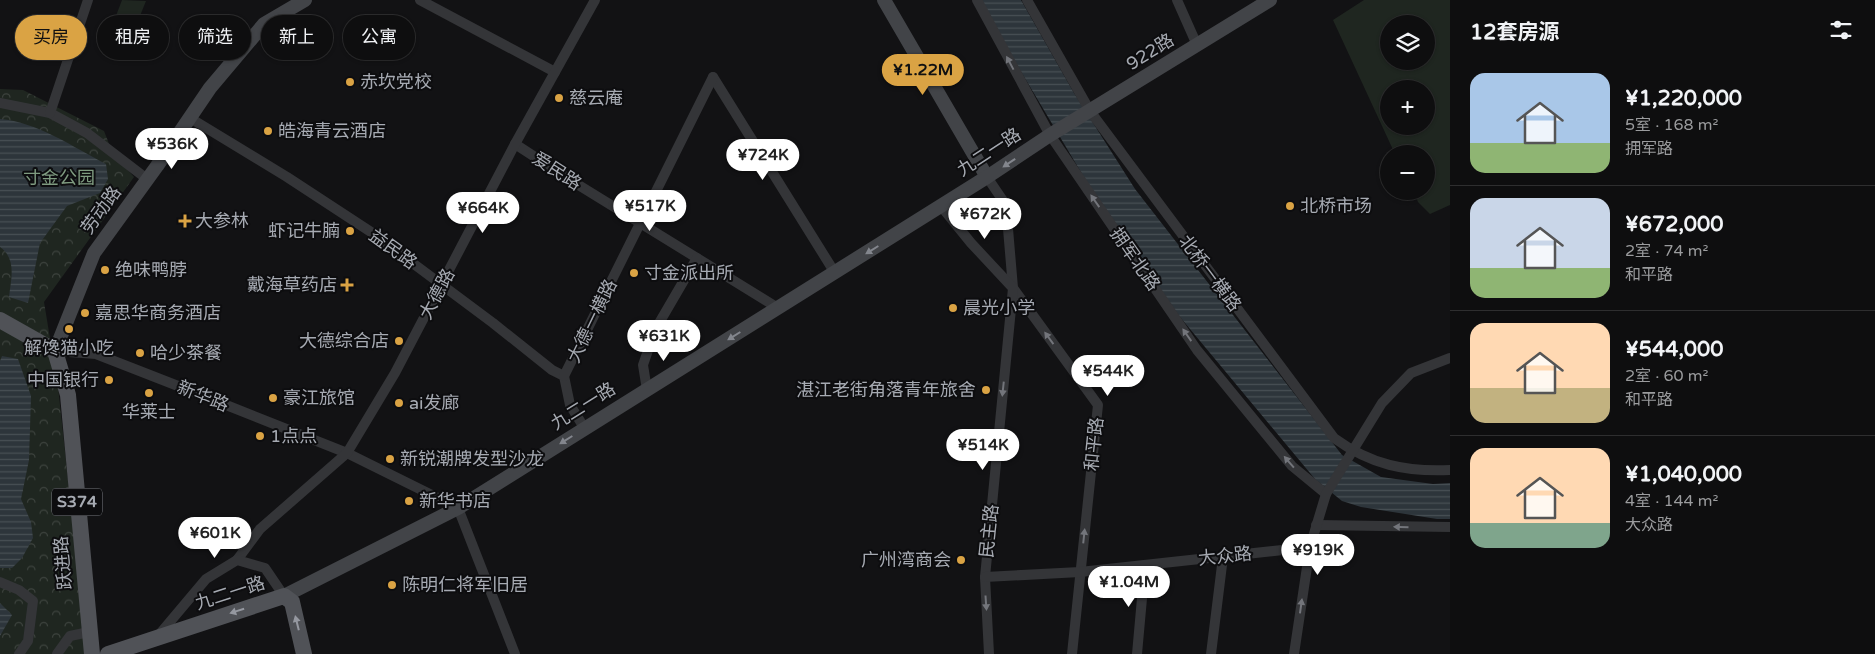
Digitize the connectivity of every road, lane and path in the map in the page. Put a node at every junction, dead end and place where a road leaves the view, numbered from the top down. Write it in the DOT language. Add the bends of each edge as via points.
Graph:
graph roads {
  1 [pos="88,0"];
  2 [pos="306,0"];
  3 [pos="420,0"];
  4 [pos="595,0"];
  5 [pos="884,0"];
  6 [pos="976,0"];
  7 [pos="1027,0"];
  8 [pos="1177,0"];
  9 [pos="1270,0"];
  10 [pos="1197,45"];
  11 [pos="555,72"];
  12 [pos="0,103"];
  13 [pos="1090,111"];
  14 [pos="50,113"];
  15 [pos="190,118"];
  16 [pos="1050,135"];
  17 [pos="515,144"];
  18 [pos="987,177"];
  19 [pos="147,179"];
  20 [pos="942,206"];
  21 [pos="640,223"];
  22 [pos="696,258"];
  23 [pos="835,273"];
  24 [pos="442,285"];
  25 [pos="1013,288"];
  26 [pos="778,308"];
  27 [pos="0,320"];
  28 [pos="0,331"];
  29 [pos="55,351"];
  30 [pos="1450,358"];
  31 [pos="564,376"];
  32 [pos="647,390"];
  33 [pos="585,429"];
  34 [pos="1352,451"];
  35 [pos="347,454"];
  36 [pos="1450,470"];
  37 [pos="1326,494"];
  38 [pos="458,508"];
  39 [pos="1316,525"];
  40 [pos="1450,527"];
  41 [pos="1310,547"];
  42 [pos="1223,557"];
  43 [pos="237,560"];
  44 [pos="1145,565"];
  45 [pos="1080,572"];
  46 [pos="984,577"];
  47 [pos="0,582"];
  48 [pos="284,596"];
  49 [pos="90,632"];
  50 [pos="157,638"];
  51 [pos="19,654"];
  52 [pos="57,654"];
  53 [pos="92,654"];
  54 [pos="108,654"];
  55 [pos="304,654"];
  56 [pos="515,654"];
  57 [pos="989,654"];
  58 [pos="1072,654"];
  59 [pos="1137,654"];
  60 [pos="1211,654"];
  61 [pos="1294,654"];
  1 -- 14 [label="street"];
  2 -- 15 [label="street, 劳动路" via="264,24 210,88"];
  3 -- 11 [label="street"];
  4 -- 11 [label="street, 大德路"];
  5 -- 18 [label="street"];
  16 -- 6 [label="street, 拥军北路, one-way"];
  7 -- 13 [label="street, 北桥一横路"];
  8 -- 10 [label="street"];
  9 -- 10 [label="street, 922路"];
  10 -- 13 [label="street, 922路"];
  11 -- 17 [label="street, 大德路"];
  12 -- 14 [label="street"];
  13 -- 16 [label="street, 922路"];
  13 -- 34 [label="street, 北桥一横路" via="1320,421 1334,438"];
  14 -- 19 [label="street" via="86,133"];
  15 -- 19 [label="street, 劳动路"];
  15 -- 24 [label="street, 益民路" via="371,232"];
  16 -- 18 [label="street, 九二一路, one-way"];
  37 -- 16 [label="street, 拥军北路, one-way" via="1292,466 1198,350"];
  17 -- 21 [label="street, 爱民路"];
  17 -- 24 [label="street, 大德路"];
  18 -- 20 [label="street, 九二一路"];
  18 -- 25 [label="street" via="1006,205"];
  19 -- 29 [label="street, 劳动路" via="94,253"];
  20 -- 23 [label="street, 九二一路, one-way"];
  20 -- 25 [label="street, 和平路"];
  21 -- 22 [label="street, 爱民路"];
  21 -- 23 [label="street, 大德一横路" via="713,77"];
  21 -- 31 [label="street, 大德一横路"];
  22 -- 26 [label="street, 爱民路"];
  22 -- 32 [label="street" via="655,330 643,365"];
  23 -- 26 [label="street, 九二一路"];
  24 -- 31 [label="street, 益民路"];
  24 -- 35 [label="street, 大德路"];
  45 -- 25 [label="street, 和平路, one-way" via="1098,405"];
  25 -- 46 [label="street, 民主路, one-way"];
  26 -- 32 [label="street, 九二一路, one-way"];
  27 -- 29 [label="main road"];
  28 -- 29 [label="main road"];
  29 -- 35 [label="street, 新华路" via="96,354"];
  29 -- 49 [label="main road, 跃进路 / S374" via="68,395"];
  30 -- 34 [label="street" via="1411,374 1382,403"];
  31 -- 33 [label="street" via="570,405"];
  32 -- 33 [label="street, 九二一路"];
  33 -- 38 [label="street, 九二一路, one-way"];
  34 -- 36 [label="street, 北桥一横路" via="1407,470"];
  34 -- 37 [label="street"];
  35 -- 38 [label="street, 新华路"];
  35 -- 43 [label="street, 大德路" via="260,529"];
  37 -- 39 [label="street"];
  38 -- 48 [label="street, 九二一路"];
  38 -- 56 [label="street"];
  40 -- 39 [label="street, one-way"];
  39 -- 41 [label="street"];
  41 -- 42 [label="street, 大众路"];
  61 -- 41 [label="street, one-way"];
  42 -- 44 [label="street, 大众路"];
  42 -- 60 [label="street"];
  43 -- 48 [label="street" via="265,568"];
  43 -- 50 [label="street" via="206,579"];
  44 -- 45 [label="street, 大众路"];
  44 -- 59 [label="street"];
  45 -- 46 [label="street, 大众路"];
  45 -- 58 [label="street, 和平路"];
  46 -- 57 [label="street, 民主路, one-way"];
  47 -- 51 [label="street" via="19,590 33,601 28,641"];
  48 -- 50 [label="main road, 九二一路, one-way"];
  55 -- 48 [label="main road, one-way" via="292,602"];
  49 -- 52 [label="street" via="70,636"];
  49 -- 53 [label="main road, 跃进路 / S374"];
  50 -- 54 [label="main road, 九二一路"];
}
